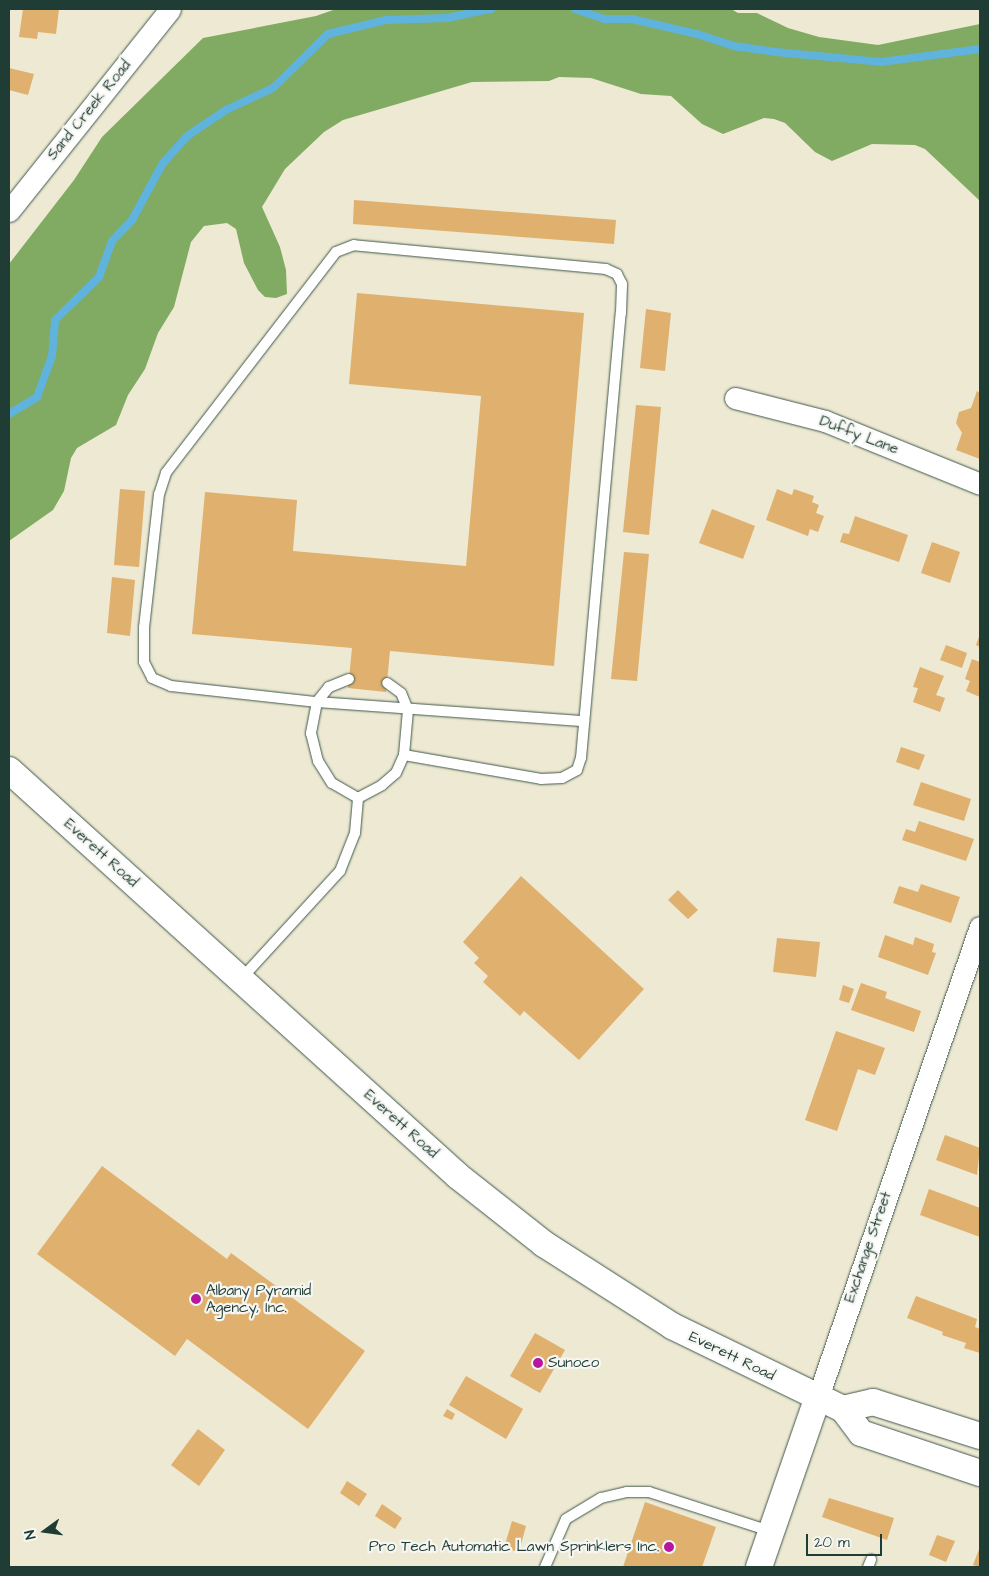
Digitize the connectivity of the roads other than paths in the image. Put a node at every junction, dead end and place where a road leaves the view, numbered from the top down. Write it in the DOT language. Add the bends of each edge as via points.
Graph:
graph roads {
  1 [pos="170,9"];
  2 [pos="9,211"];
  3 [pos="735,398"];
  4 [pos="980,484"];
  5 [pos="349,679"];
  6 [pos="387,683"];
  7 [pos="317,702"];
  8 [pos="408,710"];
  9 [pos="584,721"];
  10 [pos="404,755"];
  11 [pos="9,770"];
  12 [pos="358,798"];
  13 [pos="980,927"];
  14 [pos="241,979"];
  15 [pos="818,1397"];
  16 [pos="843,1409"];
  17 [pos="980,1436"];
  18 [pos="980,1473"];
  19 [pos="771,1532"];
  20 [pos="545,1567"];
  21 [pos="759,1567"];
  1 -- 2 [label="street, Sand Creek Road"];
  3 -- 4 [label="street, Duffy Lane" via="825,421"];
  5 -- 7 [label="lane" via="329,687"];
  6 -- 8 [label="lane" via="401,693"];
  7 -- 8 [label="lane"];
  7 -- 9 [label="lane" via="171,686 152,678 144,662 144,627 159,494 166,473 336,252 362,246 606,269 620,279 621,313"];
  7 -- 12 [label="lane" via="311,733 318,761 332,783"];
  8 -- 9 [label="lane"];
  8 -- 10 [label="lane"];
  9 -- 10 [label="lane" via="577,770 562,778 541,779"];
  10 -- 12 [label="lane" via="396,773 382,786"];
  11 -- 14 [label="street, Everett Road"];
  12 -- 14 [label="lane" via="355,833 340,871"];
  13 -- 15 [label="street, Exchange Street"];
  14 -- 15 [label="street, Everett Road" via="458,1176 544,1244 672,1326"];
  15 -- 16 [label="street, Everett Road"];
  15 -- 19 [label="street, Exchange Street"];
  16 -- 17 [label="street" via="873,1402"];
  16 -- 18 [label="street, Everett Road" via="861,1433"];
  19 -- 20 [label="lane" via="649,1492 627,1492 601,1498 566,1519"];
  19 -- 21 [label="street, Exchange Street"];
}
